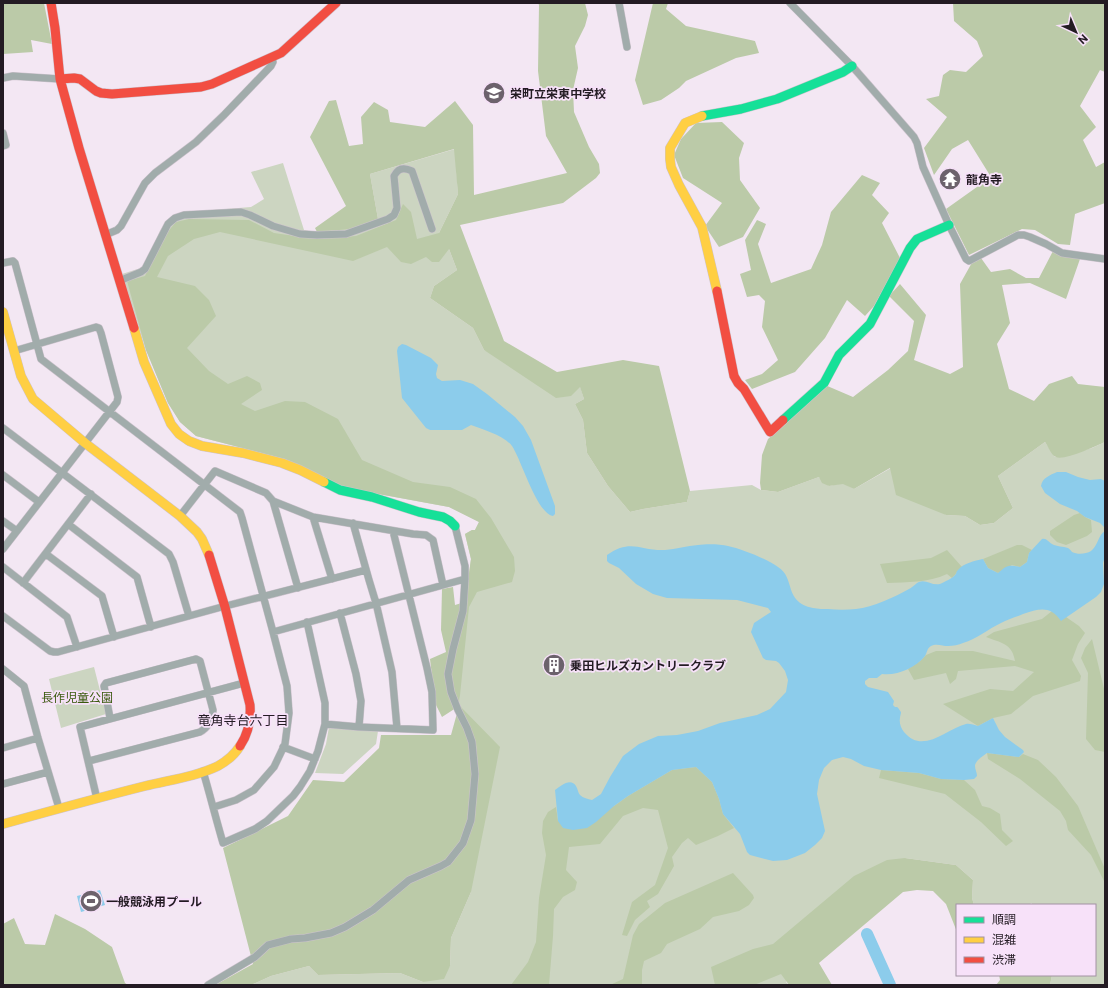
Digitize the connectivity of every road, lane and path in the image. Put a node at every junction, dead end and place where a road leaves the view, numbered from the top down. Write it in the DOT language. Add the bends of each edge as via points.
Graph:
graph roads {
  1 [pos="51,3"];
  2 [pos="336,3"];
  3 [pos="618,3"];
  4 [pos="790,3"];
  5 [pos="627,47"];
  6 [pos="272,57"];
  7 [pos="852,66"];
  8 [pos="3,78"];
  9 [pos="60,80"];
  10 [pos="3,133"];
  11 [pos="3,146"];
  12 [pos="949,225"];
  13 [pos="432,228"];
  14 [pos="106,235"];
  15 [pos="1105,259"];
  16 [pos="3,263"];
  17 [pos="119,281"];
  18 [pos="3,312"];
  19 [pos="37,344"];
  20 [pos="14,351"];
  21 [pos="110,411"];
  22 [pos="3,428"];
  23 [pos="85,443"];
  24 [pos="62,473"];
  25 [pos="3,474"];
  26 [pos="205,484"];
  27 [pos="91,494"];
  28 [pos="273,500"];
  29 [pos="39,502"];
  30 [pos="180,516"];
  31 [pos="313,517"];
  32 [pos="3,521"];
  33 [pos="353,523"];
  34 [pos="68,524"];
  35 [pos="455,526"];
  36 [pos="17,531"];
  37 [pos="393,531"];
  38 [pos="3,549"];
  39 [pos="46,554"];
  40 [pos="3,567"];
  41 [pos="366,570"];
  42 [pos="332,579"];
  43 [pos="465,579"];
  44 [pos="23,583"];
  45 [pos="443,585"];
  46 [pos="298,588"];
  47 [pos="409,594"];
  48 [pos="263,597"];
  49 [pos="376,602"];
  50 [pos="225,607"];
  51 [pos="340,613"];
  52 [pos="3,616"];
  53 [pos="189,616"];
  54 [pos="307,622"];
  55 [pos="151,627"];
  56 [pos="273,632"];
  57 [pos="114,636"];
  58 [pos="77,647"];
  59 [pos="3,669"];
  60 [pos="244,682"];
  61 [pos="209,692"];
  62 [pos="110,718"];
  63 [pos="325,724"];
  64 [pos="359,726"];
  65 [pos="397,728"];
  66 [pos="38,738"];
  67 [pos="4,745"];
  68 [pos="283,747"];
  69 [pos="315,759"];
  70 [pos="89,761"];
  71 [pos="203,771"];
  72 [pos="48,772"];
  73 [pos="3,784"];
  74 [pos="97,799"];
  75 [pos="214,807"];
  76 [pos="59,808"];
  77 [pos="3,824"];
  78 [pos="208,985"];
  1 -- 9 [label="street"];
  2 -- 6 [label="street" via="289,47"];
  3 -- 5 [label="street"];
  4 -- 7 [label="street"];
  6 -- 9 [label="street" via="201,87 101,94 80,80"];
  6 -- 14 [label="street" via="271,66 224,115 196,142 155,172 145,183 121,226"];
  7 -- 12 [label="street" via="914,137 922,167"];
  7 -- 12 [label="street" via="777,99 741,109 703,115 685,123 670,148 671,167 702,227 734,376 770,432 824,383 839,355 870,324 917,239"];
  8 -- 9 [label="street" via="13,76"];
  9 -- 14 [label="street"];
  10 -- 11 [label="street" via="6,145"];
  12 -- 15 [label="street" via="966,259 969,260 1018,235 1046,244 1062,253"];
  13 -- 17 [label="street" via="412,171 401,168 394,176 396,208 388,219 346,234 316,235 300,234 273,226 241,212 184,215 168,224 145,269"];
  14 -- 17 [label="street"];
  16 -- 19 [label="street" via="13,260 15,263"];
  17 -- 35 [label="street" via="144,362 171,424 179,434 202,446 282,463 340,490 443,517"];
  18 -- 20 [label="street"];
  19 -- 20 [label="street"];
  19 -- 21 [label="street" via="43,361"];
  19 -- 21 [label="street" via="94,327 99,328 118,394 117,402"];
  20 -- 23 [label="street" via="24,383 33,399"];
  21 -- 23 [label="street"];
  21 -- 26 [label="street"];
  22 -- 24 [label="street"];
  23 -- 24 [label="street"];
  23 -- 30 [label="street"];
  24 -- 27 [label="street"];
  24 -- 29 [label="street"];
  25 -- 29 [label="street"];
  26 -- 28 [label="street" via="215,471 266,493"];
  26 -- 30 [label="street"];
  26 -- 48 [label="street" via="241,515"];
  27 -- 34 [label="street"];
  27 -- 53 [label="street" via="169,554"];
  28 -- 31 [label="street"];
  28 -- 46 [label="street"];
  29 -- 36 [label="street"];
  30 -- 50 [label="street" via="204,542"];
  31 -- 33 [label="street"];
  31 -- 42 [label="street"];
  32 -- 36 [label="street"];
  33 -- 37 [label="street"];
  33 -- 41 [label="street"];
  34 -- 39 [label="street"];
  34 -- 55 [label="street" via="137,577"];
  35 -- 43 [label="street" via="465,566"];
  36 -- 38 [label="street"];
  37 -- 45 [label="street" via="426,535 433,540"];
  37 -- 47 [label="street"];
  39 -- 44 [label="street"];
  39 -- 57 [label="street" via="102,596"];
  40 -- 44 [label="street"];
  41 -- 42 [label="street"];
  41 -- 49 [label="street"];
  42 -- 46 [label="street"];
  43 -- 45 [label="street"];
  43 -- 78 [label="street" via="463,612 448,674 451,692 472,742 475,774 472,820 463,843 448,862 409,880 373,910 345,927 331,933 291,939 268,946"];
  44 -- 58 [label="street" via="67,618"];
  45 -- 47 [label="street"];
  46 -- 48 [label="street"];
  47 -- 49 [label="street"];
  47 -- 65 [label="street" via="428,668 432,692 433,730"];
  48 -- 50 [label="street"];
  48 -- 56 [label="street"];
  49 -- 51 [label="street"];
  49 -- 65 [label="street" via="392,672"];
  50 -- 53 [label="street"];
  50 -- 60 [label="street"];
  51 -- 54 [label="street"];
  51 -- 64 [label="street" via="361,701"];
  52 -- 58 [label="street" via="50,651 58,652"];
  53 -- 55 [label="street"];
  54 -- 56 [label="street"];
  54 -- 63 [label="street" via="325,703"];
  55 -- 57 [label="street"];
  56 -- 68 [label="street" via="287,686 289,713"];
  57 -- 58 [label="street"];
  59 -- 66 [label="street" via="24,686"];
  60 -- 61 [label="street"];
  60 -- 71 [label="street" via="251,713 244,740 225,762"];
  61 -- 62 [label="street"];
  61 -- 62 [label="street" via="200,661 196,659 106,683 104,686"];
  61 -- 70 [label="street" via="212,717 209,724 200,732"];
  62 -- 70 [label="street" via="80,727"];
  63 -- 64 [label="street"];
  63 -- 69 [label="street"];
  64 -- 65 [label="street"];
  66 -- 67 [label="street"];
  66 -- 72 [label="street"];
  68 -- 69 [label="street"];
  68 -- 75 [label="street" via="274,767 254,790 236,800"];
  69 -- 75 [label="street" via="293,796 255,829 223,843"];
  70 -- 74 [label="street"];
  71 -- 74 [label="street"];
  71 -- 75 [label="street"];
  72 -- 73 [label="street"];
  72 -- 76 [label="street"];
  74 -- 76 [label="street"];
  76 -- 77 [label="street"];
}
